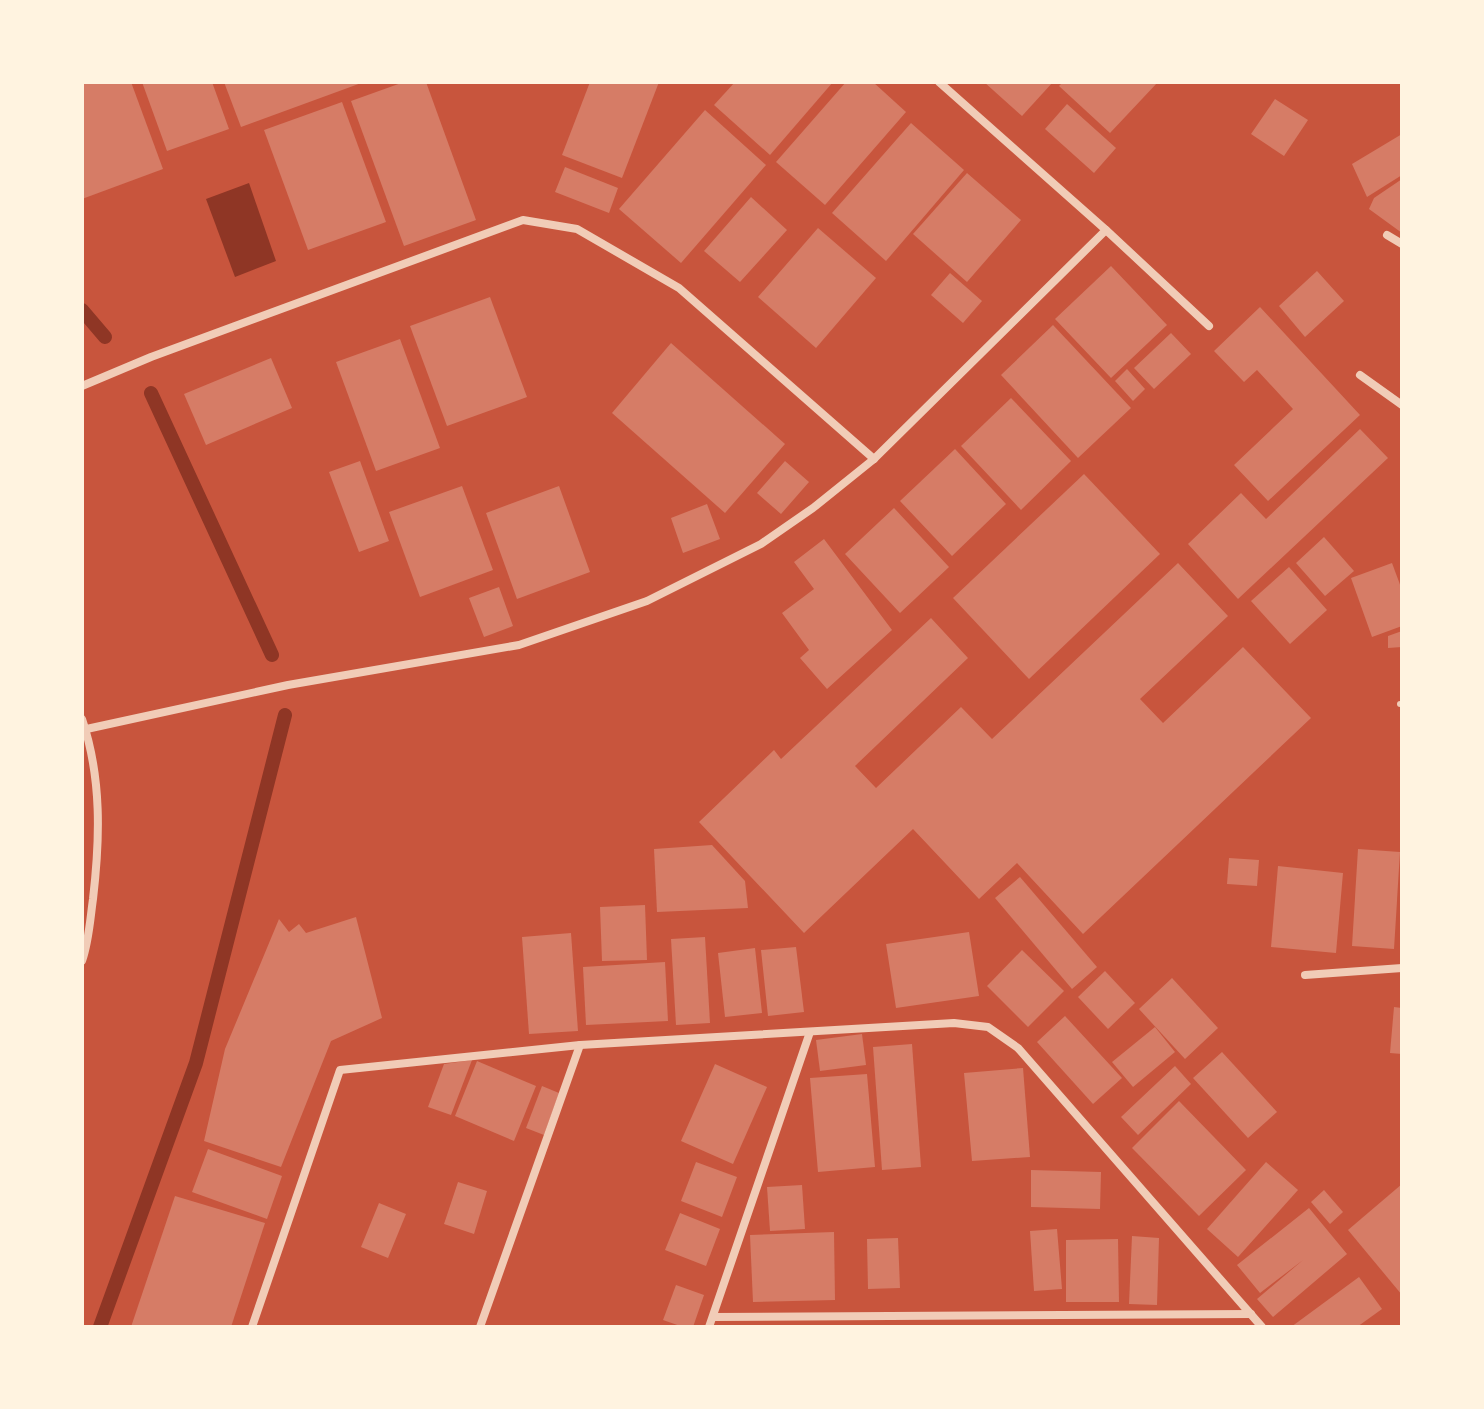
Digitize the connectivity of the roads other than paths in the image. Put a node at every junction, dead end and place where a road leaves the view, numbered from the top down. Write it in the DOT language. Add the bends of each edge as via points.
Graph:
graph roads {
  1 [pos="939,82"];
  2 [pos="1106,230"];
  3 [pos="1387,235"];
  4 [pos="1402,244"];
  5 [pos="1209,326"];
  6 [pos="1360,375"];
  7 [pos="82,386"];
  8 [pos="1402,405"];
  9 [pos="874,459"];
  10 [pos="82,719"];
  11 [pos="84,729"];
  12 [pos="82,961"];
  13 [pos="1402,968"];
  14 [pos="1305,975"];
  15 [pos="810,1032"];
  16 [pos="580,1045"];
  17 [pos="1251,1314"];
  18 [pos="713,1317"];
  19 [pos="252,1327"];
  20 [pos="480,1327"];
  21 [pos="709,1327"];
  22 [pos="1262,1327"];
  1 -- 2 [label="street"];
  2 -- 5 [label="street"];
  2 -- 9 [label="street"];
  3 -- 4 [label="street"];
  6 -- 8 [label="street"];
  7 -- 9 [label="street" via="523,220 577,229 679,288"];
  9 -- 11 [label="street" via="761,544 647,601 519,645 288,685"];
  10 -- 11 [label="street"];
  11 -- 12 [label="street" via="98,795 99,846"];
  13 -- 14 [label="street"];
  15 -- 16 [label="street"];
  15 -- 17 [label="street" via="972,1023 1004,1036"];
  15 -- 18 [label="street"];
  16 -- 19 [label="street" via="340,1070"];
  16 -- 20 [label="street"];
  17 -- 18 [label="street"];
  17 -- 22 [label="street"];
  18 -- 21 [label="street"];
}
